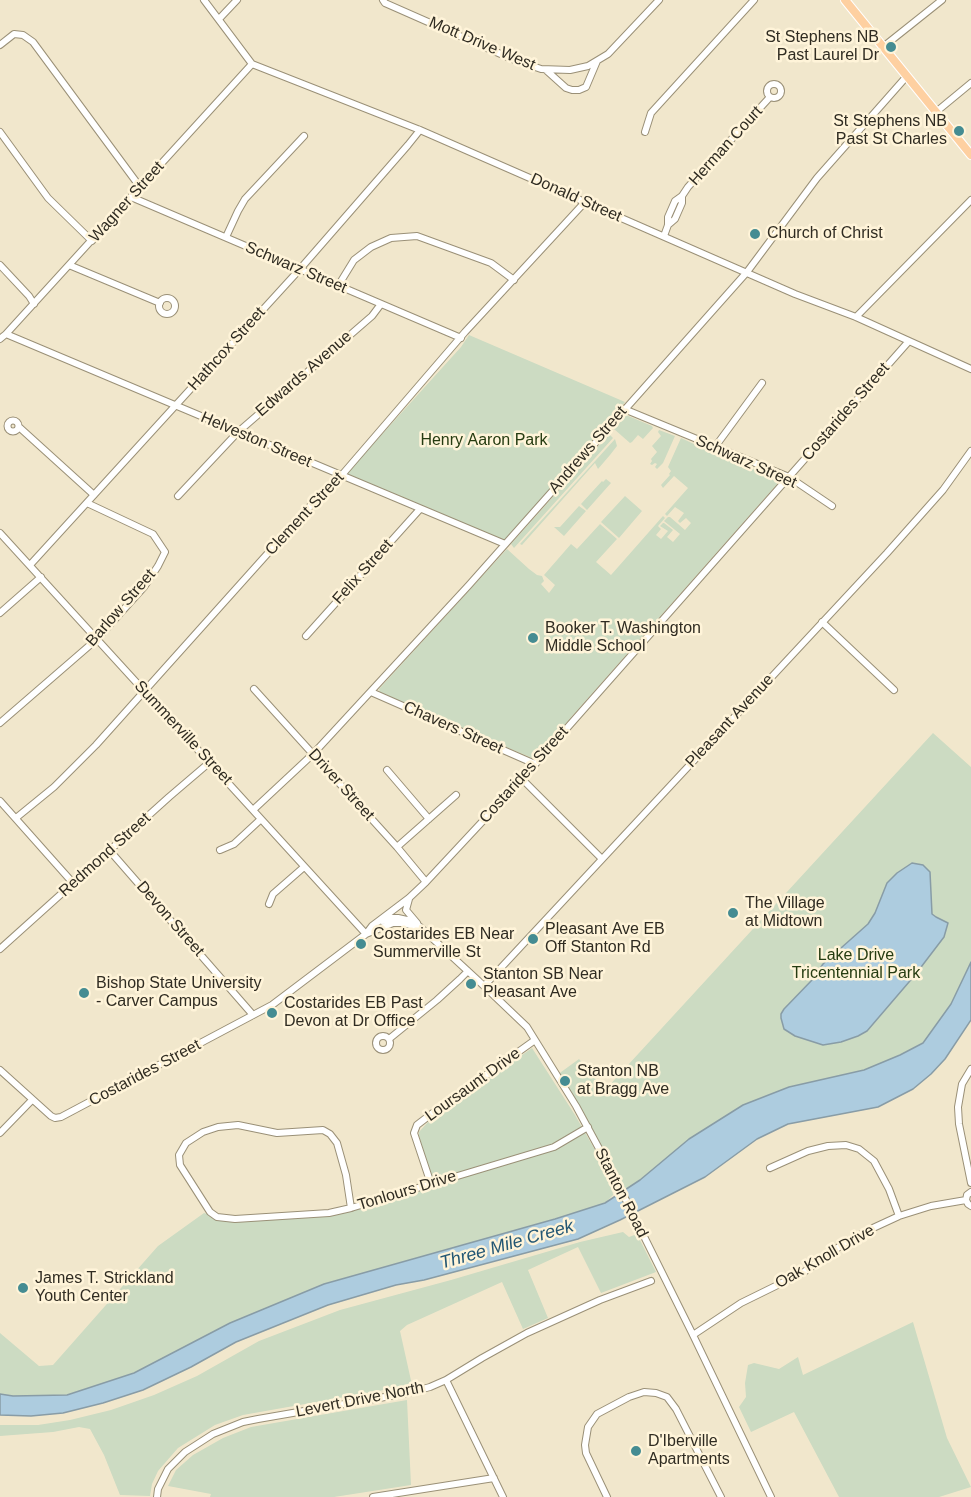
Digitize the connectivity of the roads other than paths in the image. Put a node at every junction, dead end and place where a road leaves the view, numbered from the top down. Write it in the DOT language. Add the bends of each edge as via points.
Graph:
graph roads {
  1 [pos="204,0"];
  2 [pos="237,0"];
  3 [pos="382,0"];
  4 [pos="659,0"];
  5 [pos="754,0"];
  6 [pos="845,0"];
  7 [pos="942,0"];
  8 [pos="219,19"];
  9 [pos="0,45"];
  10 [pos="883,47"];
  11 [pos="597,60"];
  12 [pos="252,64"];
  13 [pos="545,69"];
  14 [pos="907,76"];
  15 [pos="971,83"];
  16 [pos="770,97"];
  17 [pos="936,112"];
  18 [pos="420,130"];
  19 [pos="0,132"];
  20 [pos="645,132"];
  21 [pos="304,136"];
  22 [pos="971,155"];
  23 [pos="140,188"];
  24 [pos="131,197"];
  25 [pos="971,200"];
  26 [pos="585,202"];
  27 [pos="664,236"];
  28 [pos="226,237"];
  29 [pos="92,241"];
  30 [pos="0,265"];
  31 [pos="69,265"];
  32 [pos="300,269"];
  33 [pos="747,272"];
  34 [pos="514,280"];
  35 [pos="338,286"];
  36 [pos="160,303"];
  37 [pos="34,304"];
  38 [pos="381,304"];
  39 [pos="856,317"];
  40 [pos="6,334"];
  41 [pos="461,338"];
  42 [pos="0,339"];
  43 [pos="909,341"];
  44 [pos="971,369"];
  45 [pos="762,383"];
  46 [pos="176,406"];
  47 [pos="624,410"];
  48 [pos="19,427"];
  49 [pos="238,432"];
  50 [pos="715,447"];
  51 [pos="971,451"];
  52 [pos="341,476"];
  53 [pos="789,477"];
  54 [pos="94,495"];
  55 [pos="178,496"];
  56 [pos="87,503"];
  57 [pos="832,506"];
  58 [pos="420,509"];
  59 [pos="0,533"];
  60 [pos="506,544"];
  61 [pos="30,566"];
  62 [pos="41,577"];
  63 [pos="0,613"];
  64 [pos="822,622"];
  65 [pos="306,636"];
  66 [pos="97,639"];
  67 [pos="254,689"];
  68 [pos="894,690"];
  69 [pos="144,692"];
  70 [pos="371,692"];
  71 [pos="0,723"];
  72 [pos="312,754"];
  73 [pos="210,762"];
  74 [pos="535,764"];
  75 [pos="387,770"];
  76 [pos="522,779"];
  77 [pos="456,795"];
  78 [pos="0,801"];
  79 [pos="253,810"];
  80 [pos="15,818"];
  81 [pos="261,819"];
  82 [pos="429,819"];
  83 [pos="397,847"];
  84 [pos="220,850"];
  85 [pos="110,851"];
  86 [pos="602,860"];
  87 [pos="304,867"];
  88 [pos="426,882"];
  89 [pos="74,884"];
  90 [pos="409,898"];
  91 [pos="269,904"];
  92 [pos="376,923"];
  93 [pos="418,926"];
  94 [pos="366,934"];
  95 [pos="0,949"];
  96 [pos="468,971"];
  97 [pos="484,986"];
  98 [pos="253,1015"];
  99 [pos="389,1039"];
  100 [pos="535,1040"];
  101 [pos="971,1069"];
  102 [pos="0,1070"];
  103 [pos="32,1100"];
  104 [pos="588,1127"];
  105 [pos="0,1133"];
  106 [pos="770,1168"];
  107 [pos="971,1183"];
  108 [pos="431,1184"];
  109 [pos="971,1192"];
  110 [pos="966,1200"];
  111 [pos="971,1206"];
  112 [pos="351,1208"];
  113 [pos="900,1216"];
  114 [pos="651,1281"];
  115 [pos="693,1335"];
  116 [pos="446,1380"];
  117 [pos="494,1478"];
  118 [pos="157,1497"];
  119 [pos="373,1497"];
  120 [pos="503,1497"];
  121 [pos="607,1497"];
  122 [pos="721,1497"];
  123 [pos="771,1497"];
  1 -- 8 [label="street"];
  2 -- 8 [label="street"];
  3 -- 13 [label="street, Mott Drive West"];
  4 -- 11 [label="street, Mott Drive West" via="608,54"];
  5 -- 20 [label="street" via="651,113"];
  6 -- 10 [label="main road"];
  7 -- 10 [label="street"];
  8 -- 12 [label="street"];
  9 -- 23 [label="street" via="14,34 33,42"];
  10 -- 14 [label="main road"];
  11 -- 13 [label="street, Mott Drive West" via="570,70"];
  11 -- 13 [label="street" via="586,87 579,90 566,88"];
  12 -- 18 [label="street, Donald Street"];
  12 -- 23 [label="street, Wagner Street"];
  14 -- 17 [label="main road"];
  14 -- 33 [label="street, Andrews Street" via="817,178"];
  15 -- 17 [label="street"];
  16 -- 27 [label="street, Herman Court" via="675,201"];
  17 -- 22 [label="main road"];
  18 -- 26 [label="street, Donald Street"];
  18 -- 32 [label="street, Hathcox Street"];
  19 -- 29 [label="street" via="48,198"];
  21 -- 28 [label="street" via="245,199"];
  23 -- 24 [label="street, Wagner Street"];
  24 -- 28 [label="street, Schwarz Street"];
  24 -- 29 [label="street, Wagner Street"];
  25 -- 39 [label="street"];
  26 -- 27 [label="street, Donald Street"];
  26 -- 34 [label="street, Clement Street"];
  27 -- 33 [label="street, Donald Street"];
  28 -- 32 [label="street, Schwarz Street"];
  29 -- 31 [label="street, Wagner Street"];
  30 -- 37 [label="street"];
  31 -- 36 [label="street"];
  31 -- 37 [label="street, Wagner Street"];
  32 -- 35 [label="street, Schwarz Street"];
  32 -- 46 [label="street, Hathcox Street"];
  33 -- 39 [label="street, Donald Street"];
  33 -- 47 [label="street, Andrews Street"];
  34 -- 35 [label="street" via="490,263 417,236 391,238 371,247 354,260"];
  34 -- 41 [label="street, Clement Street"];
  35 -- 38 [label="street, Schwarz Street"];
  37 -- 40 [label="street, Wagner Street"];
  38 -- 41 [label="street, Schwarz Street"];
  38 -- 49 [label="street, Edwards Avenue"];
  39 -- 43 [label="street, Donald Street"];
  40 -- 42 [label="street, Wagner Street"];
  40 -- 46 [label="street, Helveston Street"];
  41 -- 52 [label="street, Clement Street"];
  43 -- 44 [label="street, Donald Street"];
  43 -- 53 [label="street, Costarides Street"];
  45 -- 50 [label="street"];
  46 -- 49 [label="street, Helveston Street"];
  46 -- 54 [label="street, Hathcox Street"];
  47 -- 50 [label="street, Schwarz Street"];
  47 -- 60 [label="street, Andrews Street"];
  48 -- 54 [label="street"];
  49 -- 52 [label="street, Helveston Street"];
  49 -- 55 [label="street, Edwards Avenue"];
  50 -- 53 [label="street, Schwarz Street"];
  51 -- 64 [label="street, Pleasant Avenue" via="943,490"];
  52 -- 58 [label="street, Helveston Street"];
  52 -- 69 [label="street, Clement Street"];
  53 -- 57 [label="street, Schwarz Street"];
  53 -- 74 [label="street, Costarides Street"];
  54 -- 56 [label="street, Hathcox Street"];
  56 -- 61 [label="street, Hathcox Street"];
  56 -- 66 [label="street, Barlow Street" via="153,534 165,552 144,586"];
  58 -- 60 [label="street, Helveston Street"];
  58 -- 65 [label="street, Felix Street"];
  59 -- 61 [label="street, Summerville Street"];
  60 -- 70 [label="street, Andrews Street"];
  61 -- 62 [label="street, Summerville Street"];
  62 -- 63 [label="street"];
  62 -- 66 [label="street, Summerville Street"];
  64 -- 68 [label="street"];
  64 -- 86 [label="street, Pleasant Avenue"];
  66 -- 69 [label="street, Summerville Street"];
  66 -- 71 [label="street, Barlow Street"];
  67 -- 72 [label="street, Driver Street"];
  69 -- 73 [label="street, Summerville Street"];
  69 -- 80 [label="street, Clement Street" via="54,787"];
  70 -- 72 [label="street, Andrews Street"];
  70 -- 74 [label="street, Chavers Street"];
  72 -- 79 [label="street, Andrews Street"];
  72 -- 83 [label="street, Driver Street"];
  73 -- 79 [label="street, Summerville Street"];
  73 -- 85 [label="street, Redmond Street"];
  74 -- 76 [label="street, Costarides Street"];
  75 -- 82 [label="street"];
  76 -- 86 [label="street"];
  76 -- 88 [label="street, Costarides Street"];
  77 -- 82 [label="street"];
  78 -- 80 [label="street"];
  79 -- 81 [label="street, Summerville Street"];
  80 -- 89 [label="street"];
  81 -- 84 [label="street" via="234,844"];
  81 -- 87 [label="street, Summerville Street"];
  82 -- 83 [label="street"];
  83 -- 88 [label="street, Driver Street"];
  85 -- 89 [label="street, Redmond Street"];
  85 -- 98 [label="street, Devon Street"];
  86 -- 97 [label="street, Pleasant Avenue"];
  87 -- 91 [label="street" via="273,894"];
  87 -- 94 [label="street, Summerville Street"];
  88 -- 90 [label="street, Costarides Street"];
  89 -- 95 [label="street, Redmond Street"];
  90 -- 92 [label="street, Costarides Street"];
  90 -- 93 [label="street, Stanton Road" via="406,910"];
  92 -- 93 [label="street, Stanton Road" via="398,918"];
  92 -- 94 [label="street, Costarides Street"];
  93 -- 94 [label="street" via="393,923"];
  93 -- 96 [label="street, Stanton Road"];
  94 -- 98 [label="street, Costarides Street"];
  96 -- 97 [label="street, Stanton Road"];
  96 -- 99 [label="street"];
  97 -- 100 [label="street, Stanton Road" via="527,1027"];
  98 -- 103 [label="street, Costarides Street" via="61,1118 51,1116"];
  100 -- 104 [label="street, Stanton Road"];
  100 -- 108 [label="street, Loursaunt Drive" via="417,1125 414,1133"];
  101 -- 107 [label="street" via="962,1084 958,1107"];
  102 -- 103 [label="street"];
  103 -- 105 [label="street"];
  104 -- 108 [label="street, Tonlours Drive" via="554,1147"];
  104 -- 115 [label="street, Stanton Road"];
  106 -- 113 [label="street" via="818,1148 846,1145 859,1149 874,1161"];
  108 -- 112 [label="street, Tonlours Drive"];
  109 -- 110 [label="street"];
  110 -- 111 [label="street"];
  110 -- 113 [label="street, Oak Knoll Drive"];
  112 -- 112 [label="street, Tonlours Drive" via="337,1143 323,1131 277,1134 238,1125 218,1127 186,1143 179,1155 180,1165 217,1217 329,1213"];
  113 -- 115 [label="street, Oak Knoll Drive" via="846,1242 804,1272 741,1303"];
  114 -- 116 [label="street, Levert Drive North" via="527,1333"];
  115 -- 123 [label="street, Stanton Road"];
  116 -- 117 [label="street"];
  116 -- 118 [label="street, Levert Drive North" via="408,1393 243,1422 213,1434 168,1469"];
  117 -- 119 [label="street"];
  117 -- 120 [label="street"];
  121 -- 122 [label="street" via="586,1453 588,1427 597,1414 644,1392 667,1397 676,1409"];
}
